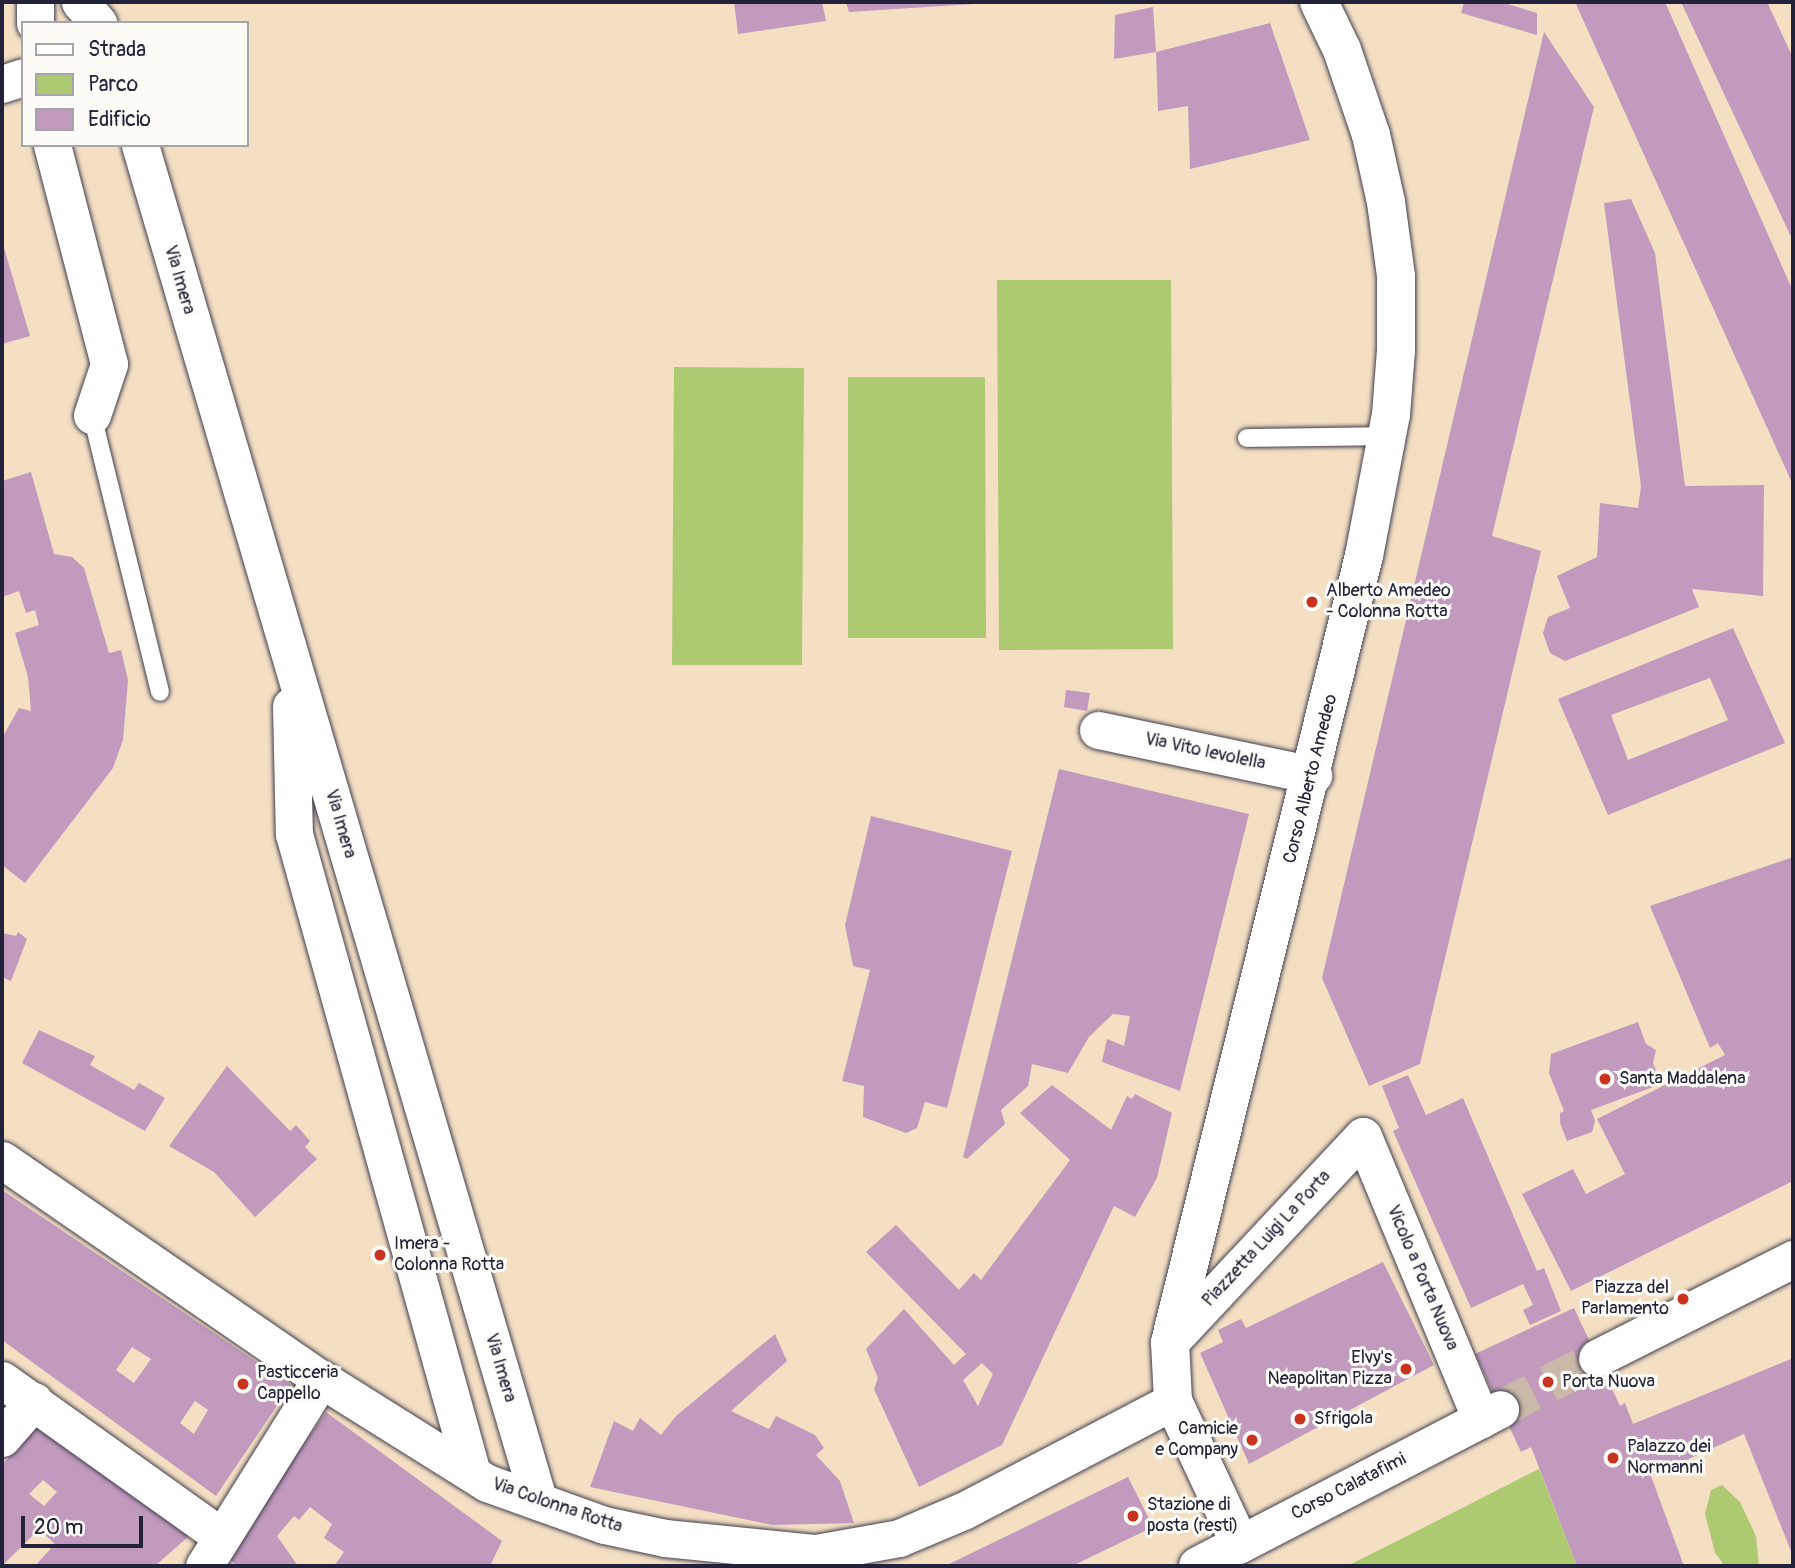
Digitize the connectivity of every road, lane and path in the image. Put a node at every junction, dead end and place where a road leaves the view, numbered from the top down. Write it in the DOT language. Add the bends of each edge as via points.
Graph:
graph roads {
  1 [pos="35,2"];
  2 [pos="80,2"];
  3 [pos="1319,2"];
  4 [pos="35,21"];
  5 [pos="95,21"];
  6 [pos="21,78"];
  7 [pos="2,84"];
  8 [pos="53,147"];
  9 [pos="141,147"];
  10 [pos="92,415"];
  11 [pos="1387,436"];
  12 [pos="1247,438"];
  13 [pos="290,656"];
  14 [pos="160,692"];
  15 [pos="1098,730"];
  16 [pos="1312,775"];
  17 [pos="1363,1136"];
  18 [pos="2,1160"];
  19 [pos="1793,1259"];
  20 [pos="1170,1342"];
  21 [pos="1597,1358"];
  22 [pos="321,1379"];
  23 [pos="2,1380"];
  24 [pos="34,1401"];
  25 [pos="1173,1401"];
  26 [pos="1491,1414"];
  27 [pos="2,1438"];
  28 [pos="472,1473"];
  29 [pos="539,1502"];
  30 [pos="1240,1544"];
  31 [pos="212,1551"];
  32 [pos="1198,1566"];
  1 -- 4 [label="street"];
  2 -- 5 [label="street"];
  3 -- 11 [label="street, Corso Alberto Amedeo" via="1342,50 1371,135 1386,202 1396,276 1396,349"];
  6 -- 7 [label="street"];
  8 -- 10 [label="street" via="109,364"];
  9 -- 13 [label="street, Via Imera"];
  10 -- 14 [label="lane"];
  11 -- 12 [label="lane"];
  11 -- 16 [label="street, Corso Alberto Amedeo"];
  13 -- 28 [label="street" via="294,834"];
  13 -- 29 [label="street, Via Imera"];
  15 -- 16 [label="street, Via Vito Ievolella"];
  16 -- 20 [label="street, Corso Alberto Amedeo"];
  17 -- 20 [label="street, Piazzetta Luigi La Porta"];
  17 -- 26 [label="street, Vicolo a Porta Nuova"];
  18 -- 22 [label="street, Via Colonna Rotta"];
  19 -- 21 [label="street"];
  20 -- 25 [label="street, Corso Alberto Amedeo"];
  22 -- 28 [label="street, Via Colonna Rotta"];
  22 -- 31 [label="street"];
  23 -- 24 [label="street"];
  24 -- 27 [label="street"];
  24 -- 31 [label="street"];
  25 -- 29 [label="street, Via Colonna Rotta" via="963,1511 899,1538 816,1553 665,1538 604,1525"];
  25 -- 30 [label="street, Corso Alberto Amedeo"];
  26 -- 30 [label="street, Corso Calatafimi"];
  28 -- 29 [label="street, Via Colonna Rotta"];
  30 -- 32 [label="street, Corso Calatafimi"];
}
